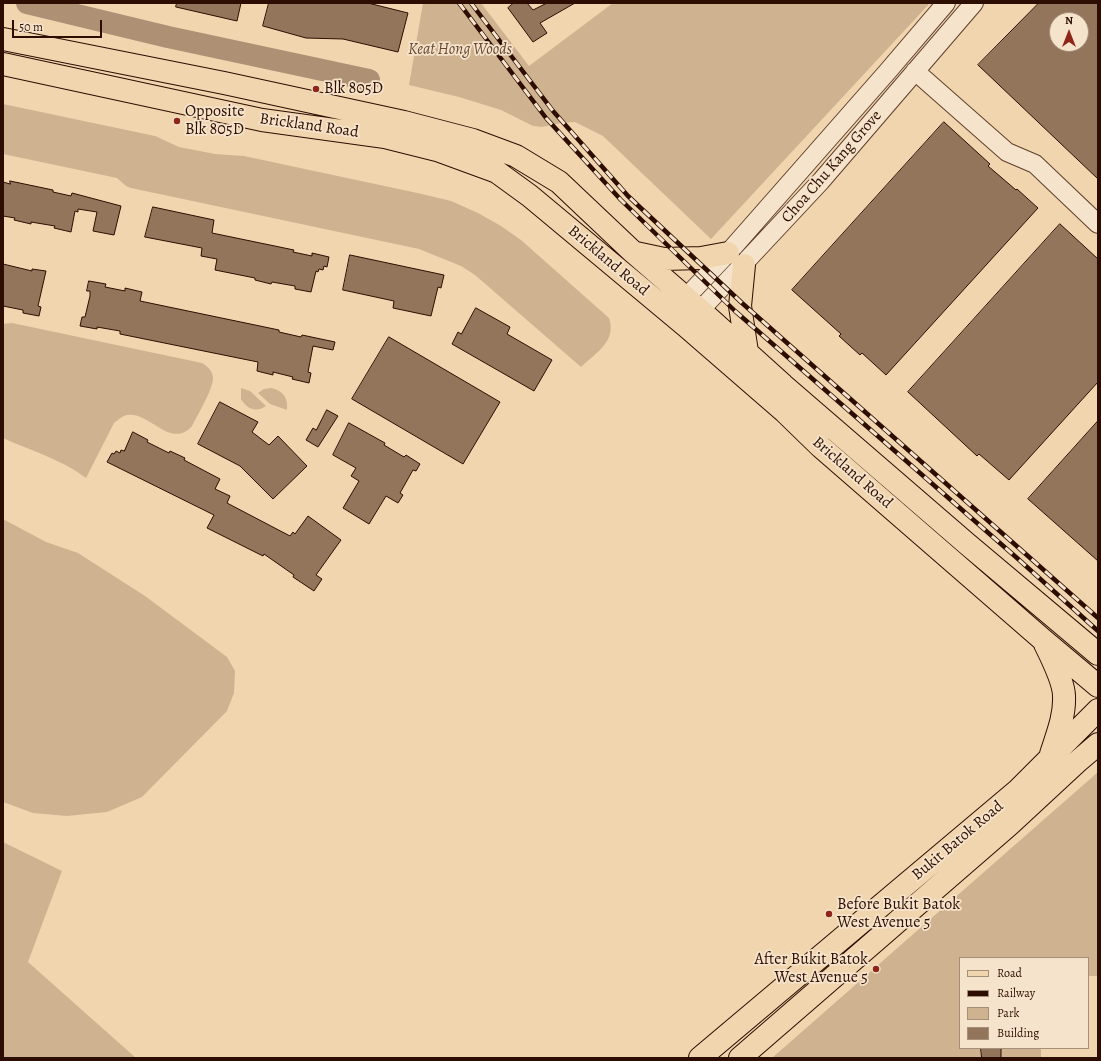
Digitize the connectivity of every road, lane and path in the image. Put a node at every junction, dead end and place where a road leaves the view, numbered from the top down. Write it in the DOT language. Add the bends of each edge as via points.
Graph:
graph roads {
  1 [pos="946,3"];
  2 [pos="974,3"];
  3 [pos="3,39"];
  4 [pos="3,64"];
  5 [pos="915,71"];
  6 [pos="1098,224"];
  7 [pos="633,252"];
  8 [pos="736,259"];
  9 [pos="692,304"];
  10 [pos="678,320"];
  11 [pos="747,352"];
  12 [pos="1059,621"];
  13 [pos="1098,634"];
  14 [pos="1042,639"];
  15 [pos="1098,654"];
  16 [pos="1098,686"];
  17 [pos="1098,710"];
  18 [pos="1098,744"];
  19 [pos="1098,753"];
  20 [pos="1051,757"];
  21 [pos="1077,762"];
  22 [pos="738,1026"];
  23 [pos="772,1030"];
  24 [pos="700,1058"];
  25 [pos="740,1058"];
  1 -- 8 [label="street, Choa Chu Kang Grove"];
  2 -- 5 [label="street, Choa Chu Kang Grove"];
  3 -- 7 [label="main road, Brickland Road" via="232,85 404,122 474,140 516,156 560,182"];
  4 -- 10 [label="main road, Brickland Road" via="262,120 385,137 437,150 498,172"];
  5 -- 6 [label="street" via="1007,152 1035,164"];
  5 -- 8 [label="street, Choa Chu Kang Grove" via="835,166"];
  7 -- 8 [label="main road" via="664,259"];
  7 -- 9 [label="main road, Brickland Road"];
  8 -- 9 [label="street, Choa Chu Kang Grove"];
  8 -- 11 [label="main road"];
  9 -- 10 [label="street, Choa Chu Kang Grove"];
  9 -- 11 [label="main road, Brickland Road"];
  10 -- 14 [label="main road, Brickland Road"];
  11 -- 12 [label="main road, Brickland Road" via="960,539"];
  12 -- 13 [label="main road"];
  12 -- 15 [label="main road, Brickland Road"];
  14 -- 16 [label="main road, Brickland Road"];
  14 -- 20 [label="main road" via="1053,660 1064,695 1063,711"];
  17 -- 20 [label="main road, Bukit Batok Road"];
  18 -- 21 [label="main road, Bukit Batok Road"];
  19 -- 21 [label="main road"];
  20 -- 22 [label="main road, Bukit Batok Road" via="1017,792"];
  21 -- 23 [label="main road, Bukit Batok Road" via="1003,830"];
  22 -- 23 [label="main road" via="749,1035"];
  22 -- 24 [label="main road, Bukit Batok Road"];
  23 -- 25 [label="main road, Bukit Batok Road"];
}
